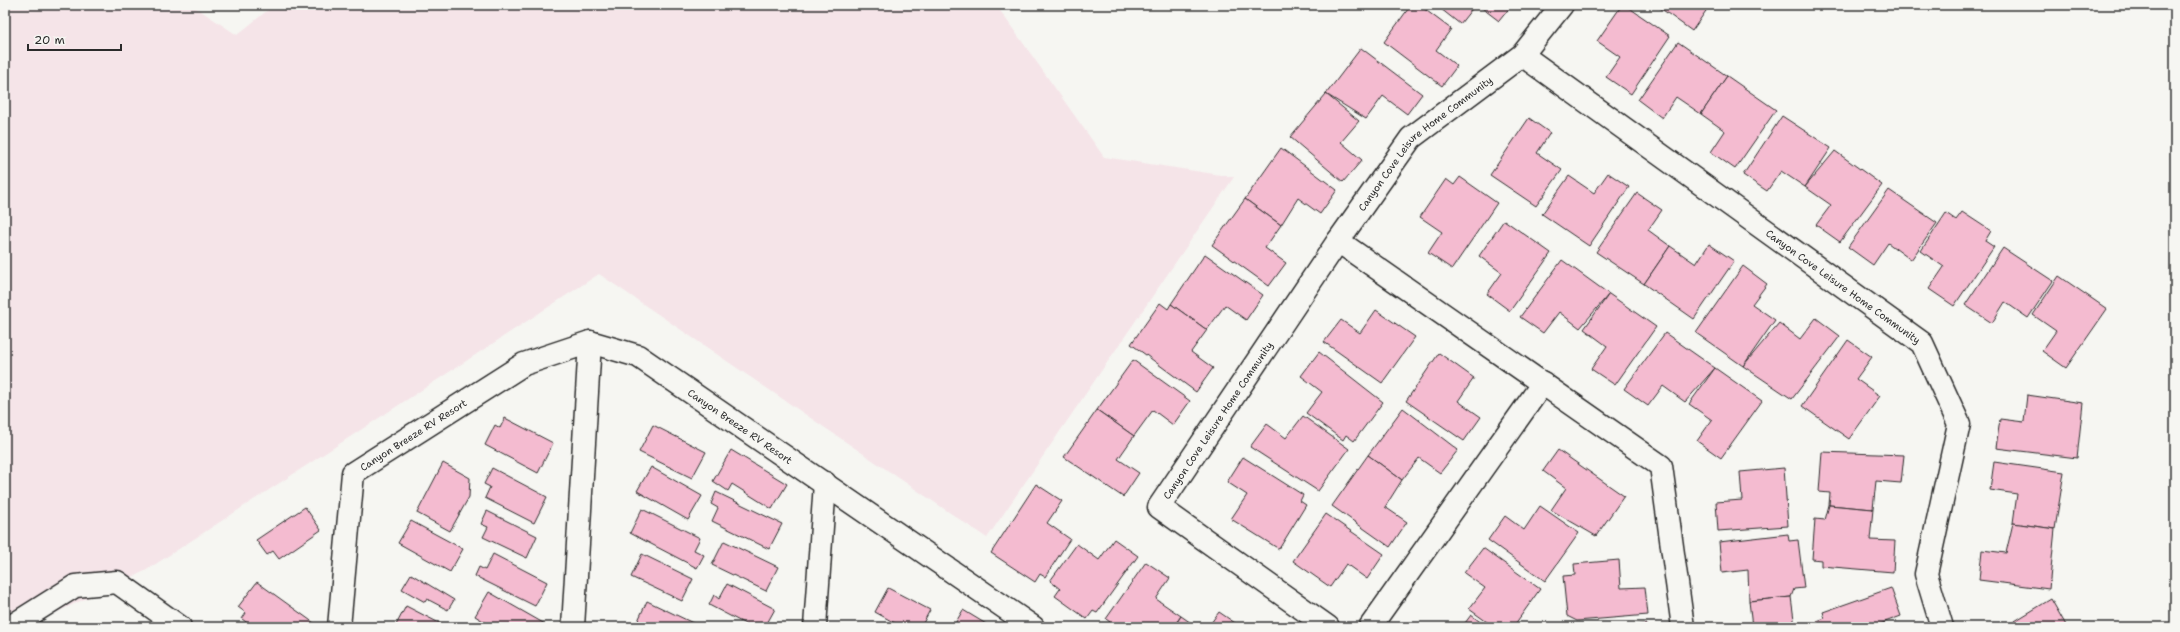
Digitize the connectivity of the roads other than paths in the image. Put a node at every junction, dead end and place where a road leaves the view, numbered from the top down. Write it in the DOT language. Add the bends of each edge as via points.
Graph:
graph roads {
  1 [pos="1562,5"];
  2 [pos="1522,55"];
  3 [pos="1338,241"];
  4 [pos="590,342"];
  5 [pos="1543,383"];
  6 [pos="825,483"];
  7 [pos="10,627"];
  8 [pos="180,627"];
  9 [pos="339,627"];
  10 [pos="573,627"];
  11 [pos="815,627"];
  12 [pos="1033,627"];
  13 [pos="1328,627"];
  14 [pos="1370,627"];
  15 [pos="1683,627"];
  16 [pos="1942,627"];
  1 -- 2 [label="street, Canyon Cove Leisure Home Community"];
  2 -- 3 [label="street, Canyon Cove Leisure Home Community" via="1411,138"];
  2 -- 16 [label="street, Canyon Cove Leisure Home Community" via="1922,342 1960,424 1926,574"];
  3 -- 5 [label="street"];
  3 -- 13 [label="street, Canyon Cove Leisure Home Community" via="1159,507"];
  4 -- 6 [label="street, Canyon Breeze RV Resort" via="638,356"];
  4 -- 9 [label="street, Canyon Breeze RV Resort" via="524,364 353,473"];
  4 -- 10 [label="street"];
  5 -- 14 [label="street"];
  5 -- 15 [label="street" via="1661,466"];
  6 -- 11 [label="street"];
  6 -- 12 [label="street, Canyon Breeze RV Resort"];
  7 -- 8 [label="street" via="75,586 117,582"];
}
